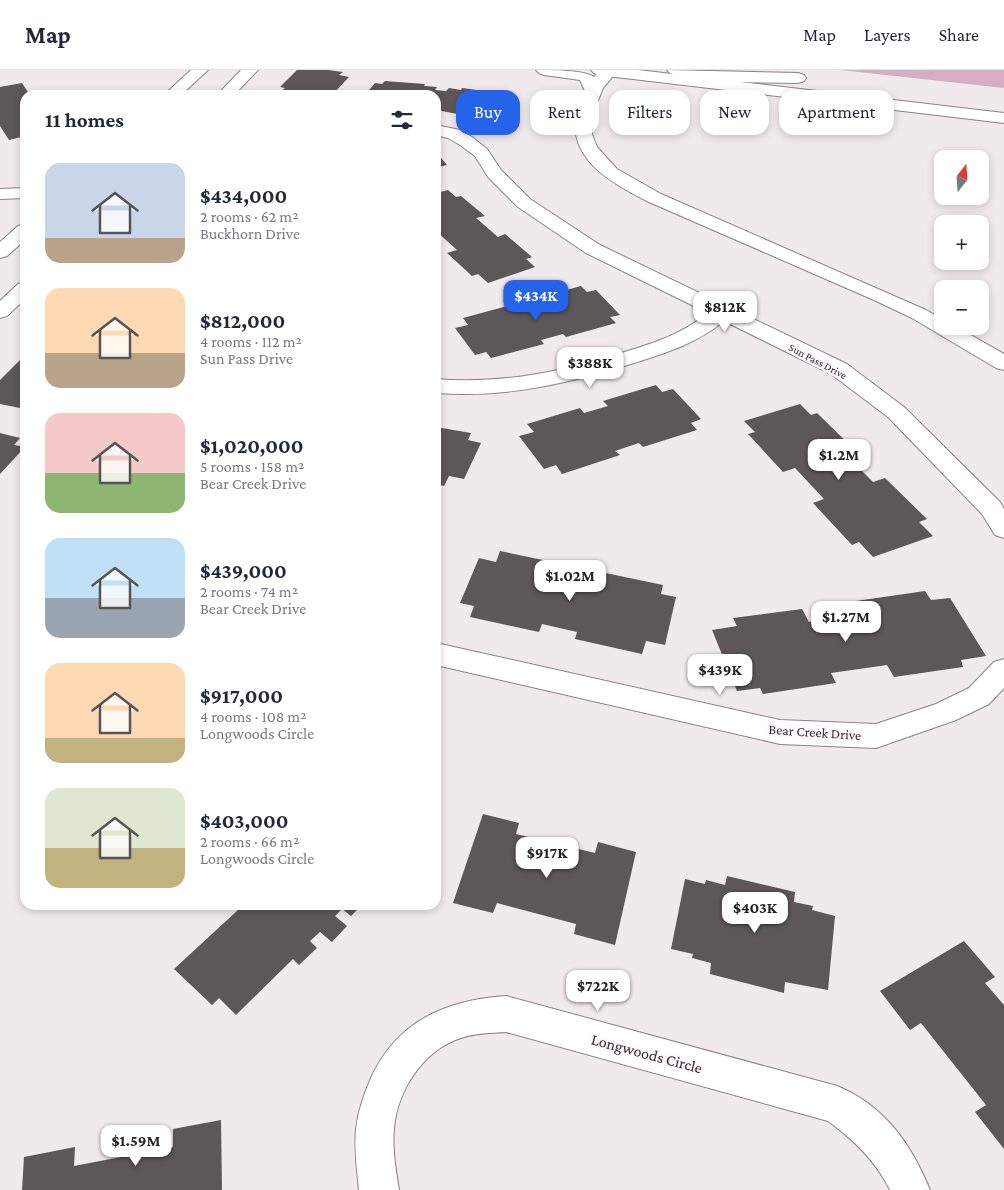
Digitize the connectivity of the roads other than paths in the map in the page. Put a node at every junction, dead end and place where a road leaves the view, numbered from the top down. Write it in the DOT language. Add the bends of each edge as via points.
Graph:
graph roads {
  1 [pos="200,70"];
  2 [pos="250,70"];
  3 [pos="544,70"];
  4 [pos="606,70"];
  5 [pos="675,70"];
  6 [pos="727,70"];
  7 [pos="798,78"];
  8 [pos="886,88"];
  9 [pos="178,90"];
  10 [pos="230,90"];
  11 [pos="593,90"];
  12 [pos="594,90"];
  13 [pos="1004,118"];
  14 [pos="445,132"];
  15 [pos="583,135"];
  16 [pos="20,193"];
  17 [pos="0,194"];
  18 [pos="20,234"];
  19 [pos="0,252"];
  20 [pos="20,293"];
  21 [pos="0,312"];
  22 [pos="722,312"];
  23 [pos="1004,363"];
  24 [pos="441,387"];
  25 [pos="1004,529"];
  26 [pos="441,655"];
  27 [pos="1004,670"];
  28 [pos="379,1190"];
  29 [pos="910,1190"];
  1 -- 9 [label="main road"];
  2 -- 10 [label="main road"];
  3 -- 11 [label="main road" via="587,77"];
  4 -- 12 [label="main road"];
  4 -- 13 [label="main road"];
  5 -- 7 [label="main road" via="731,77"];
  6 -- 7 [label="main road"];
  7 -- 8 [label="main road"];
  14 -- 22 [label="main road, Sun Pass Drive" via="481,153 494,174 524,203 566,232 593,249"];
  15 -- 23 [label="main road" via="601,164 627,184 920,314"];
  16 -- 17 [label="main road"];
  18 -- 19 [label="main road"];
  20 -- 21 [label="main road"];
  22 -- 24 [label="main road" via="697,332 654,350 564,378 489,389"];
  22 -- 25 [label="main road, Sun Pass Drive" via="838,369 896,412 991,508"];
  26 -- 27 [label="main road, Bear Creek Drive" via="780,732 876,736 946,712 979,696"];
  28 -- 29 [label="main road, Longwoods Circle" via="374,1151 376,1120 382,1097 400,1063 431,1032 466,1017 486,1013 506,1014 837,1106 865,1124 888,1149"];
}
